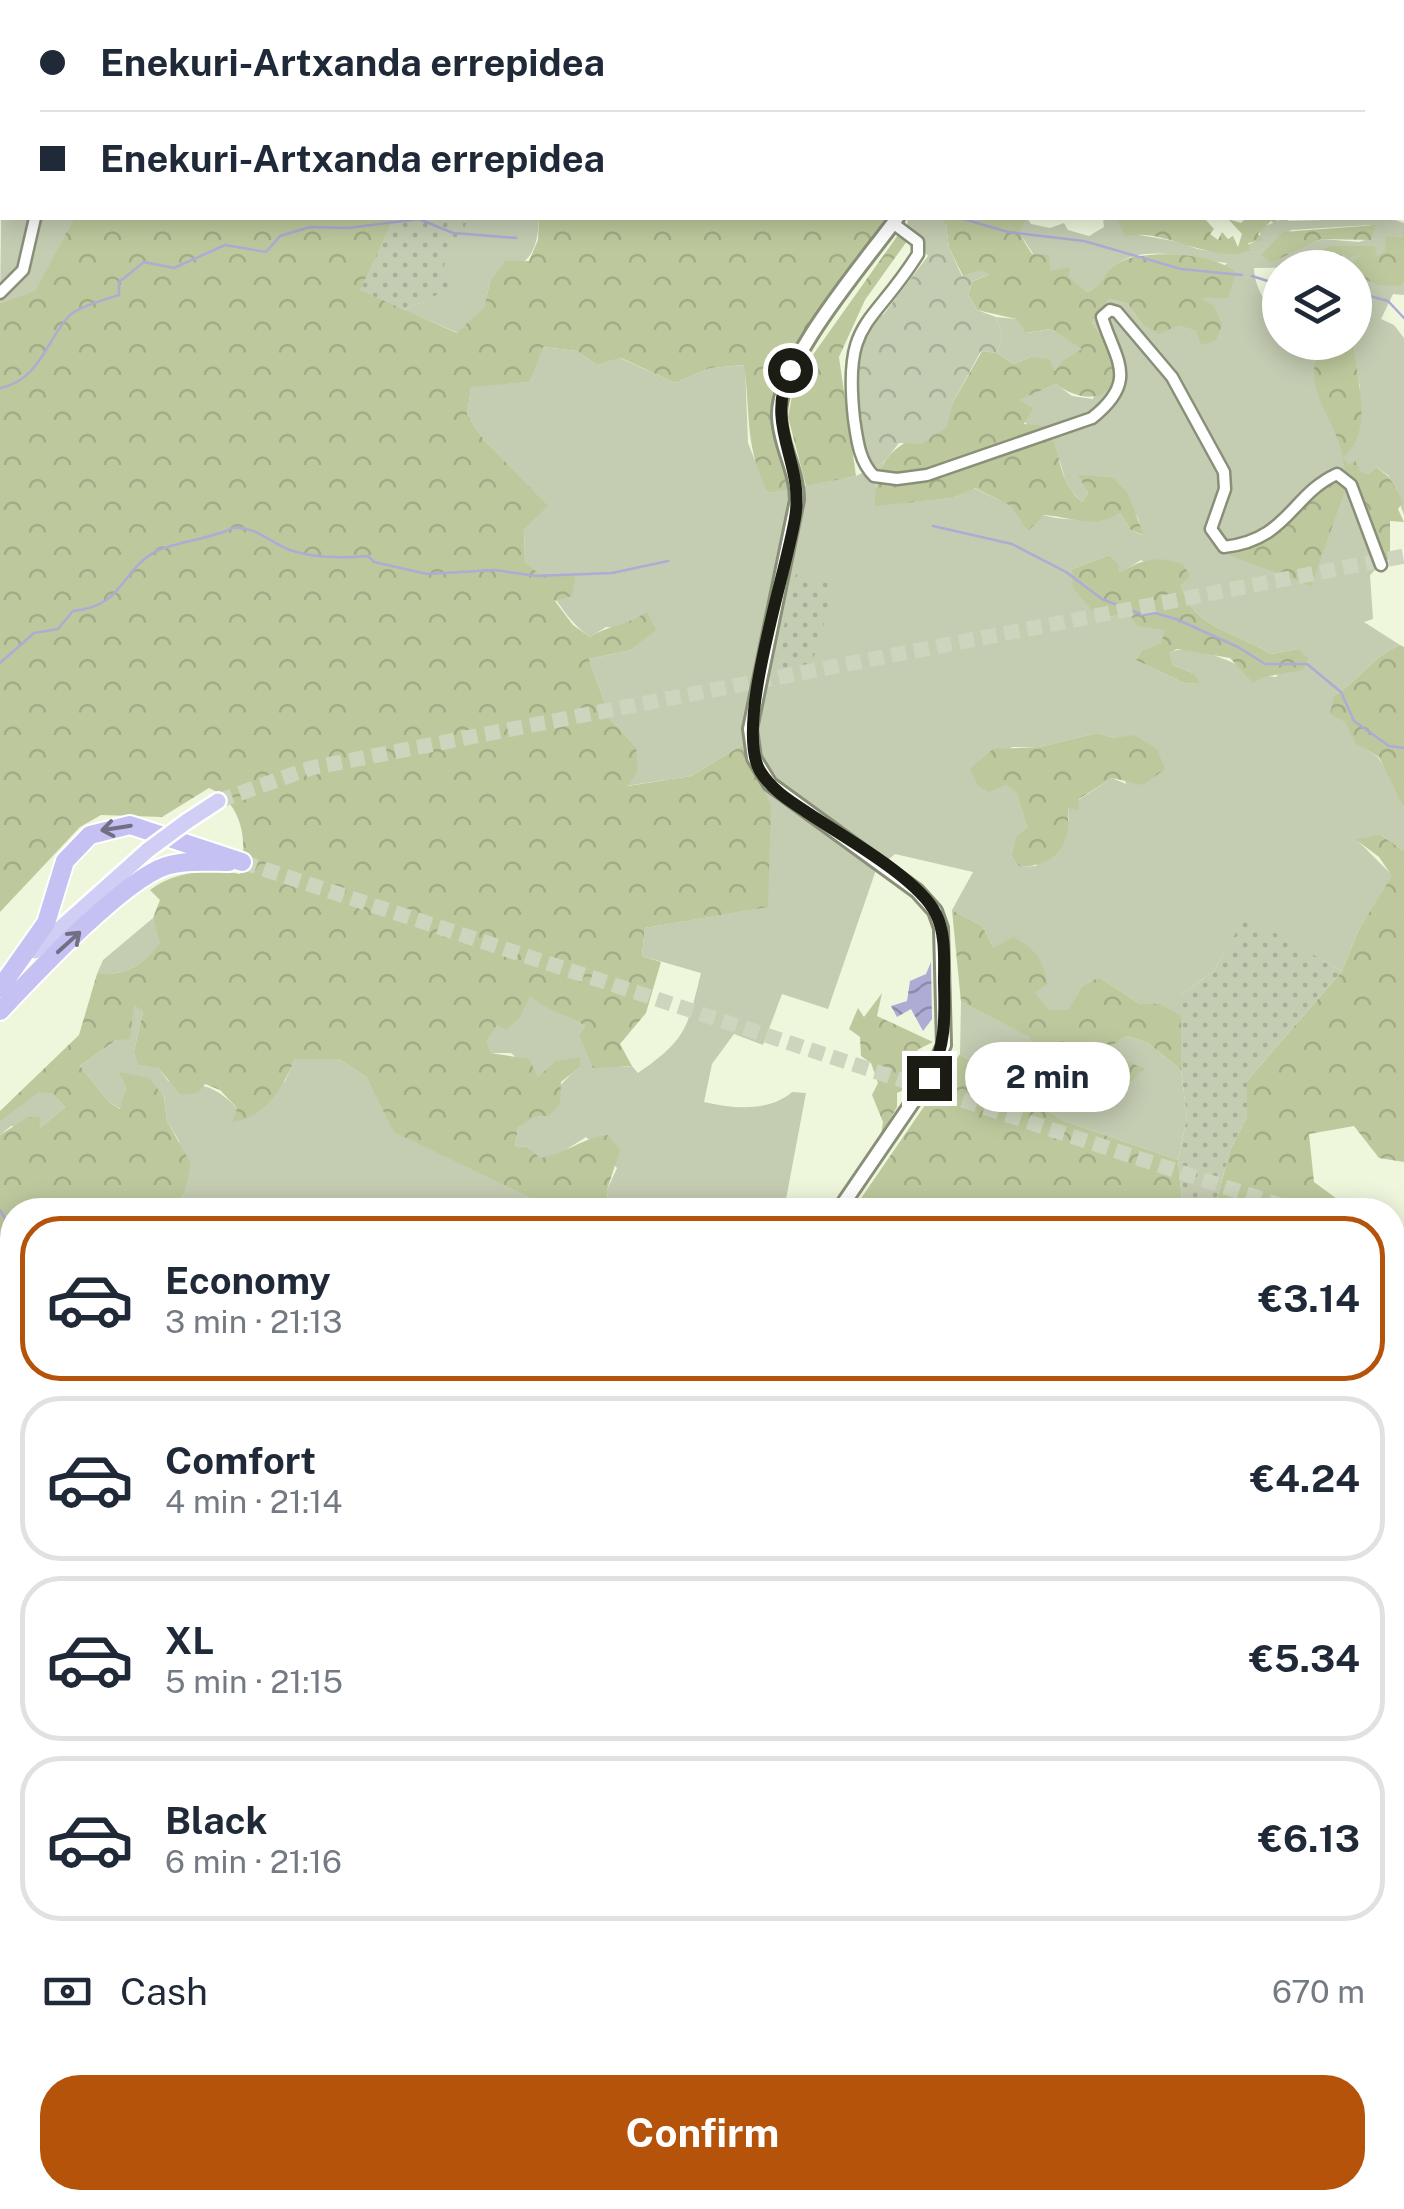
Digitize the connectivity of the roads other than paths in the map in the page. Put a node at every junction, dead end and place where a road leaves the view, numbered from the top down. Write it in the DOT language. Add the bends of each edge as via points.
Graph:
graph roads {
  1 [pos="34,220"];
  2 [pos="897,222"];
  3 [pos="0,293"];
  4 [pos="1381,565"];
  5 [pos="218,801"];
  6 [pos="36,951"];
  7 [pos="0,989"];
  8 [pos="0,1010"];
  9 [pos="847,1198"];
  1 -- 3 [label="street" via="22,270"];
  2 -- 4 [label="street" via="918,242 918,254 871,314 849,364 860,452 874,476 926,475 1092,418 1111,400 1119,380 1120,356 1102,323 1110,310 1172,376 1224,472 1211,529 1216,542 1245,545 1270,532 1338,474 1351,486"];
  2 -- 9 [label="street" via="804,349 781,394 780,430 798,500 750,729 754,758 770,784 917,891 941,928 945,1023 939,1060"];
  5 -- 6 [label="highway, bridge" via="148,850"];
  6 -- 7 [label="highway"];
  6 -- 8 [label="highway"];
  8 -- 7 [label="highway, one-way" via="146,877 166,866 242,862 130,825 90,835 66,861 46,923"];
}
